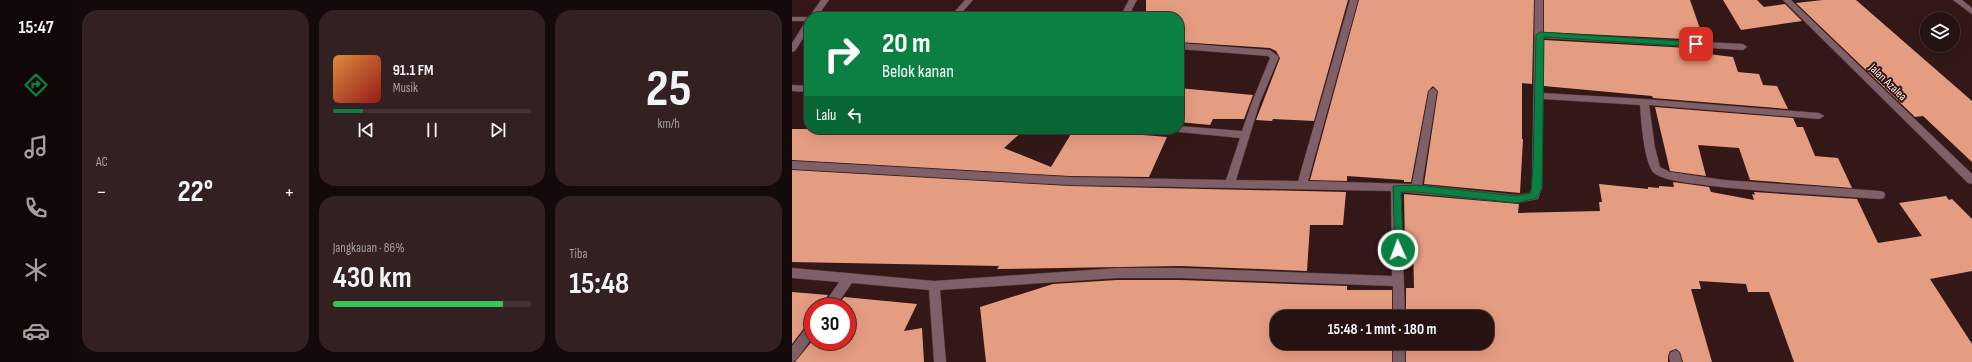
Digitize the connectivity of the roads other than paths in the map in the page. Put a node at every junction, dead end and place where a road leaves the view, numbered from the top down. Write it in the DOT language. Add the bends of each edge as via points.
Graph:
graph roads {
  1 [pos="825,0"];
  2 [pos="969,0"];
  3 [pos="1134,0"];
  4 [pos="1354,0"];
  5 [pos="1538,0"];
  6 [pos="1787,0"];
  7 [pos="1957,0"];
  8 [pos="817,12"];
  9 [pos="958,12"];
  10 [pos="1128,12"];
  11 [pos="1972,12"];
  12 [pos="792,19"];
  13 [pos="804,19"];
  14 [pos="804,30"];
  15 [pos="1540,35"];
  16 [pos="1184,46"];
  17 [pos="1743,47"];
  18 [pos="792,48"];
  19 [pos="792,88"];
  20 [pos="804,89"];
  21 [pos="1433,91"];
  22 [pos="1539,96"];
  23 [pos="1644,102"];
  24 [pos="1819,116"];
  25 [pos="1184,129"];
  26 [pos="1245,135"];
  27 [pos="792,165"];
  28 [pos="1972,180"];
  29 [pos="1230,184"];
  30 [pos="1302,184"];
  31 [pos="1416,188"];
  32 [pos="1396,189"];
  33 [pos="1880,195"];
  34 [pos="792,273"];
  35 [pos="849,278"];
  36 [pos="1399,280"];
  37 [pos="934,286"];
  38 [pos="835,298"];
  39 [pos="1399,310"];
  40 [pos="804,340"];
  41 [pos="1399,350"];
  42 [pos="792,356"];
  43 [pos="940,362"];
  44 [pos="1399,362"];
  1 -- 8 [label="street"];
  2 -- 9 [label="street"];
  3 -- 10 [label="street"];
  4 -- 30 [label="street"];
  5 -- 15 [label="street"];
  6 -- 28 [label="street, Jalan Azalea"];
  7 -- 11 [label="street"];
  12 -- 13 [label="street"];
  14 -- 18 [label="street"];
  15 -- 17 [label="street"];
  15 -- 22 [label="street"];
  16 -- 26 [label="street" via="1274,55 1275,59"];
  19 -- 20 [label="street"];
  21 -- 31 [label="street"];
  22 -- 23 [label="street"];
  22 -- 31 [label="street" via="1537,188 1534,196 1517,200"];
  23 -- 24 [label="street"];
  23 -- 33 [label="street" via="1652,159 1660,174 1724,183"];
  25 -- 26 [label="street"];
  26 -- 29 [label="street"];
  27 -- 29 [label="street" via="1070,181"];
  29 -- 30 [label="street"];
  30 -- 32 [label="street"];
  31 -- 32 [label="street"];
  32 -- 36 [label="street"];
  34 -- 35 [label="street"];
  35 -- 37 [label="street"];
  35 -- 38 [label="street"];
  36 -- 37 [label="street" via="1117,273"];
  36 -- 39 [label="street"];
  37 -- 43 [label="street"];
  40 -- 42 [label="street"];
  41 -- 44 [label="street"];
}
